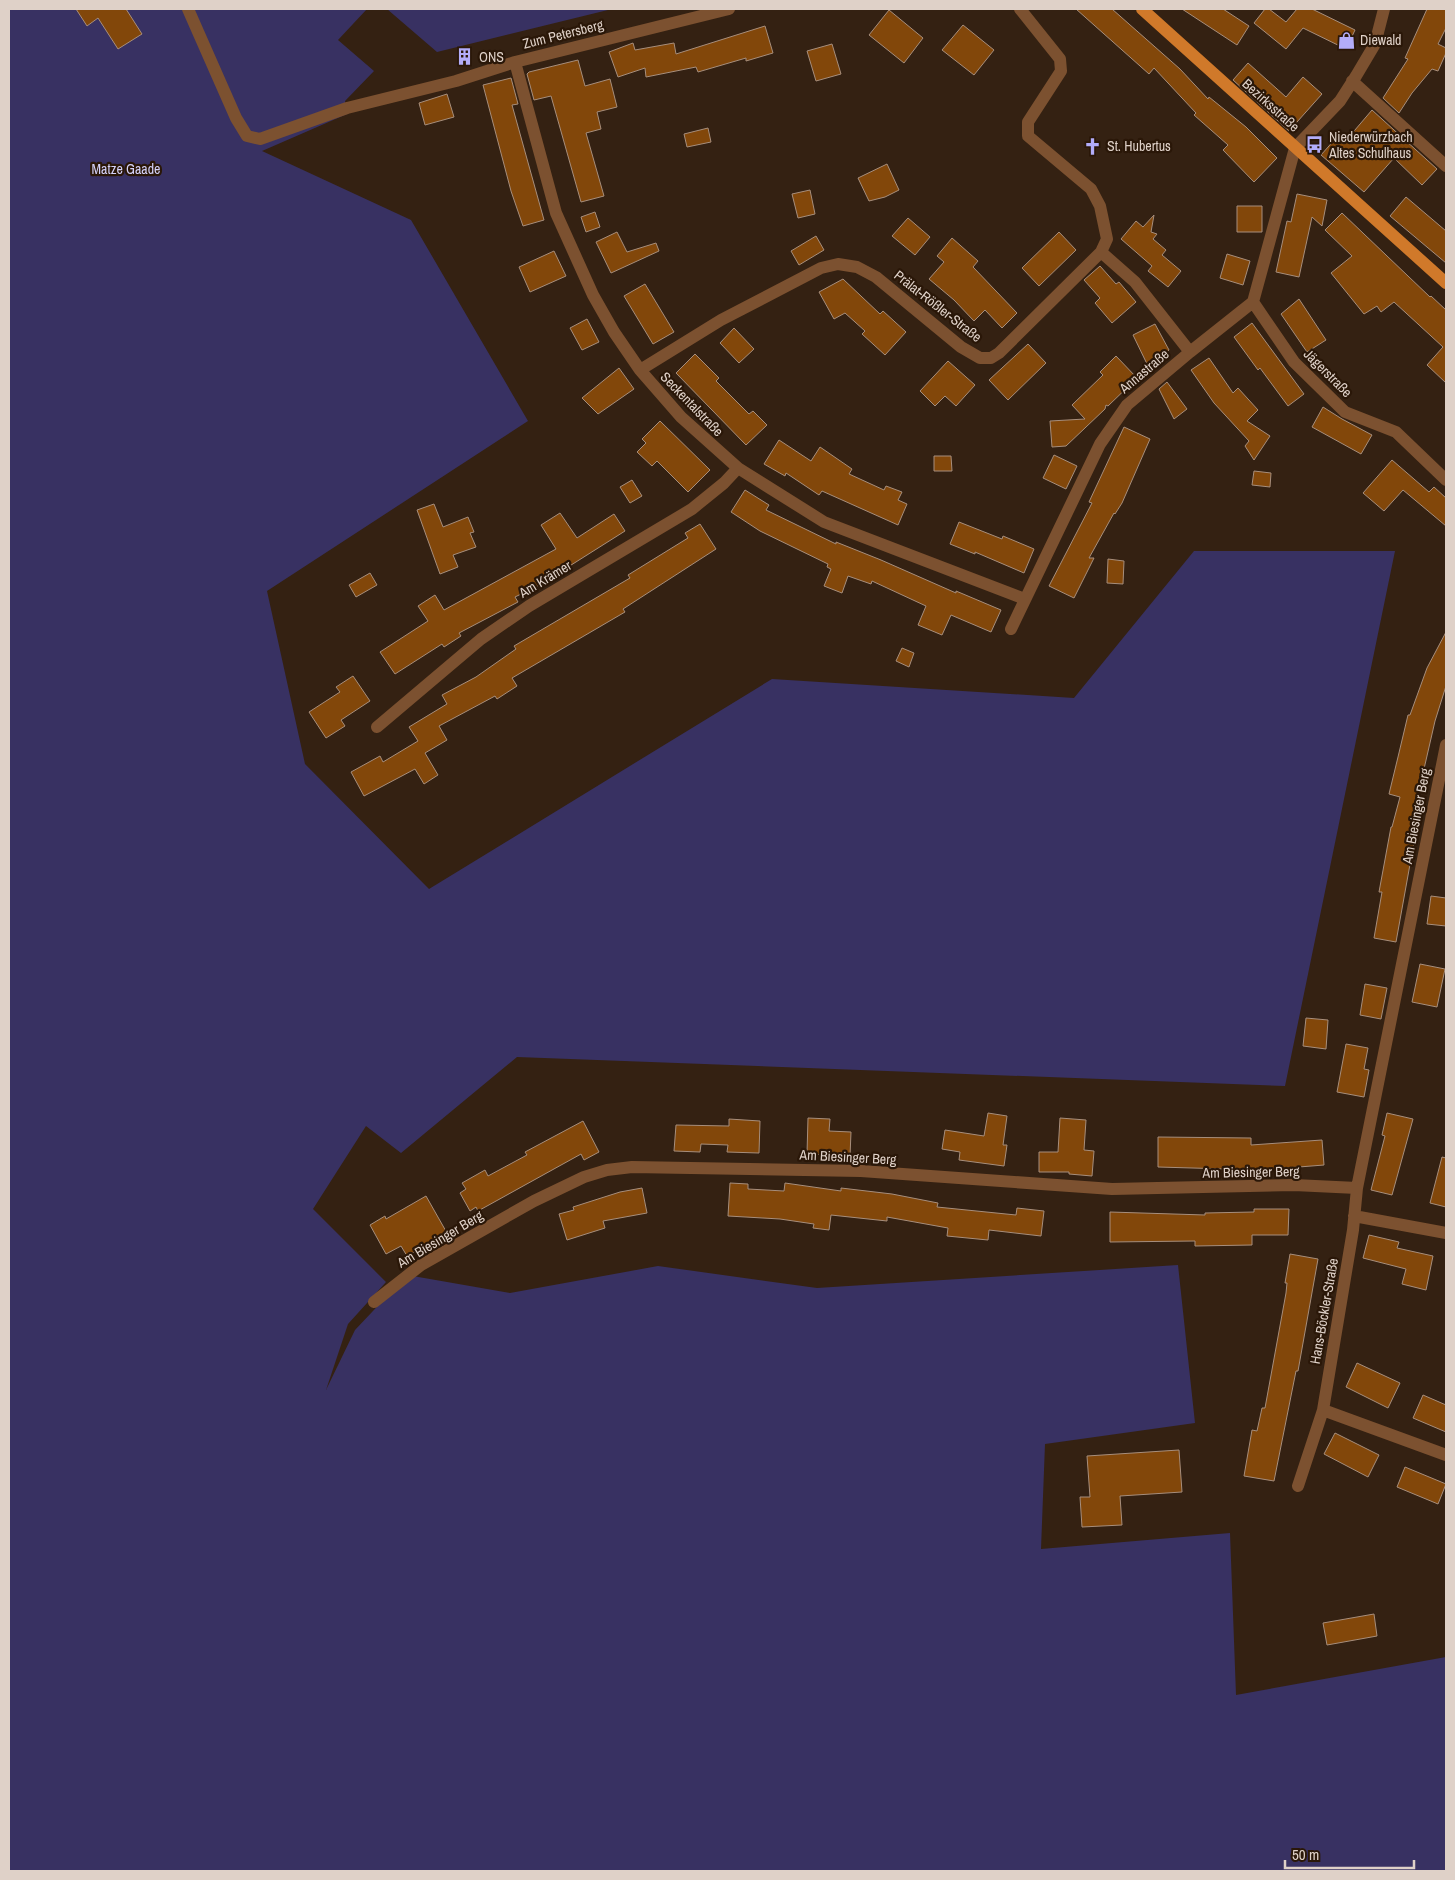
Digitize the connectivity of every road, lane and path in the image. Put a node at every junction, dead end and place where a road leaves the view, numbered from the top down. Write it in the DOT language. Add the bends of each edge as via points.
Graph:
graph roads {
  1 [pos="188,9"];
  2 [pos="729,9"];
  3 [pos="1020,9"];
  4 [pos="1142,9"];
  5 [pos="1384,9"];
  6 [pos="515,62"];
  7 [pos="1352,81"];
  8 [pos="1295,148"];
  9 [pos="1446,166"];
  10 [pos="1101,252"];
  11 [pos="1446,284"];
  12 [pos="1253,302"];
  13 [pos="1190,352"];
  14 [pos="640,370"];
  15 [pos="738,468"];
  16 [pos="1446,480"];
  17 [pos="1025,599"];
  18 [pos="1011,629"];
  19 [pos="377,727"];
  20 [pos="1446,745"];
  21 [pos="1356,1188"];
  22 [pos="1354,1216"];
  23 [pos="1446,1233"];
  24 [pos="374,1302"];
  25 [pos="1323,1410"];
  26 [pos="1446,1455"];
  27 [pos="1298,1486"];
  1 -- 6 [label="street, Zum Petersberg" via="236,118 247,136 260,139 347,108 456,81"];
  2 -- 6 [label="street, Zum Petersberg"];
  3 -- 10 [label="street" via="1060,59 1061,71 1028,122 1028,136 1091,189 1100,206 1107,239"];
  4 -- 8 [label="main road, Bezirksstraße"];
  5 -- 7 [label="street" via="1375,44"];
  6 -- 14 [label="street, Seckentalstraße" via="556,213 593,295"];
  7 -- 8 [label="street" via="1340,101"];
  7 -- 9 [label="street"];
  8 -- 11 [label="main road, Bezirksstraße"];
  8 -- 12 [label="street"];
  10 -- 13 [label="street" via="1135,282"];
  10 -- 14 [label="street, Prälat-Rößler-Straße" via="991,358 980,358 960,347 876,277 857,266 838,264 821,268 738,311"];
  12 -- 13 [label="street, Annastraße"];
  12 -- 16 [label="street, Jägerstraße" via="1294,362 1345,412 1396,432"];
  13 -- 17 [label="street, Annastraße" via="1127,405 1100,444"];
  14 -- 15 [label="street, Seckentalstraße" via="680,417"];
  15 -- 17 [label="street, Seckentalstraße" via="824,522"];
  15 -- 19 [label="street, Am Krämer" via="692,509 528,606 481,639"];
  17 -- 18 [label="street, Annastraße"];
  20 -- 21 [label="street, Am Biesinger Berg"];
  21 -- 22 [label="street, Am Biesinger Berg"];
  21 -- 24 [label="street, Am Biesinger Berg" via="1294,1185 1112,1189 861,1171 632,1167 584,1177 534,1201 421,1264"];
  22 -- 23 [label="street"];
  22 -- 25 [label="street, Hans-Böckler-Straße"];
  25 -- 26 [label="street"];
  25 -- 27 [label="street, Hans-Böckler-Straße"];
}
